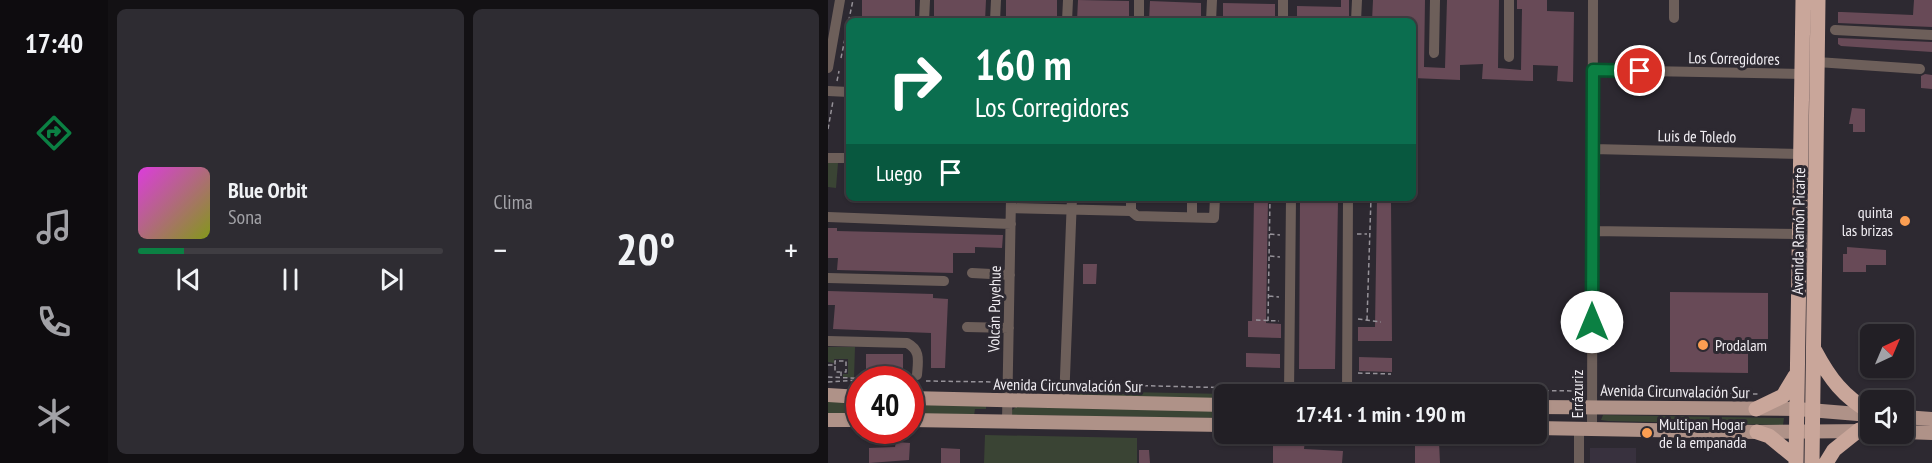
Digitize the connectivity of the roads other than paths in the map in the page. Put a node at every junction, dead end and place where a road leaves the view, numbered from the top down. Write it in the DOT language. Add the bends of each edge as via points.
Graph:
graph roads {
  1 [pos="925,0"];
  2 [pos="996,0"];
  3 [pos="1068,0"];
  4 [pos="1139,0"];
  5 [pos="1212,0"];
  6 [pos="1284,0"];
  7 [pos="1357,0"];
  8 [pos="1434,0"];
  9 [pos="1509,0"];
  10 [pos="1593,0"];
  11 [pos="1674,0"];
  12 [pos="1803,0"];
  13 [pos="1818,0"];
  14 [pos="836,3"];
  15 [pos="924,18"];
  16 [pos="995,18"];
  17 [pos="1067,18"];
  18 [pos="1138,18"];
  19 [pos="1211,18"];
  20 [pos="1283,18"];
  21 [pos="1356,18"];
  22 [pos="1674,18"];
  23 [pos="1835,30"];
  24 [pos="1932,35"];
  25 [pos="1434,53"];
  26 [pos="1509,57"];
  27 [pos="1817,65"];
  28 [pos="828,68"];
  29 [pos="1920,69"];
  30 [pos="1593,70"];
  31 [pos="1802,74"];
  32 [pos="828,91"];
  33 [pos="846,92"];
  34 [pos="1593,149"];
  35 [pos="1801,154"];
  36 [pos="828,158"];
  37 [pos="846,159"];
  38 [pos="1131,201"];
  39 [pos="1192,201"];
  40 [pos="1215,201"];
  41 [pos="1292,201"];
  42 [pos="1348,201"];
  43 [pos="1011,203"];
  44 [pos="1072,204"];
  45 [pos="1131,211"];
  46 [pos="828,217"];
  47 [pos="1192,218"];
  48 [pos="1011,224"];
  49 [pos="1592,231"];
  50 [pos="1799,234"];
  51 [pos="972,273"];
  52 [pos="1010,275"];
  53 [pos="828,278"];
  54 [pos="944,281"];
  55 [pos="968,327"];
  56 [pos="1009,328"];
  57 [pos="828,341"];
  58 [pos="1814,349"];
  59 [pos="918,366"];
  60 [pos="1798,370"];
  61 [pos="1290,384"];
  62 [pos="1347,384"];
  63 [pos="828,395"];
  64 [pos="846,396"];
  65 [pos="924,398"];
  66 [pos="1007,401"];
  67 [pos="1064,402"];
  68 [pos="1214,405"];
  69 [pos="1592,406"];
  70 [pos="1547,407"];
  71 [pos="1860,407"];
  72 [pos="1756,409"];
  73 [pos="1797,409"];
  74 [pos="1813,410"];
  75 [pos="1860,413"];
  76 [pos="1914,418"];
  77 [pos="1932,419"];
  78 [pos="828,420"];
  79 [pos="846,420"];
  80 [pos="924,420"];
  81 [pos="1006,421"];
  82 [pos="1214,429"];
  83 [pos="1585,429"];
  84 [pos="1860,431"];
  85 [pos="1757,432"];
  86 [pos="1797,432"];
  87 [pos="1813,432"];
  88 [pos="1914,432"];
  89 [pos="1547,433"];
  90 [pos="1932,433"];
  91 [pos="1860,434"];
  92 [pos="1796,461"];
  93 [pos="1579,463"];
  94 [pos="1812,463"];
  95 [pos="1826,463"];
  1 -- 15 [label="street"];
  2 -- 16 [label="street"];
  3 -- 17 [label="street"];
  4 -- 18 [label="street"];
  5 -- 19 [label="street"];
  6 -- 20 [label="street"];
  7 -- 21 [label="street"];
  8 -- 25 [label="street"];
  9 -- 26 [label="street"];
  10 -- 30 [label="street, Errázuriz"];
  11 -- 22 [label="street"];
  12 -- 31 [label="highway, Avenida Ramón Picarte"];
  13 -- 27 [label="highway, Avenida Ramón Picarte"];
  14 -- 28 [label="street"];
  23 -- 24 [label="street"];
  27 -- 29 [label="street"];
  27 -- 31 [label="highway"];
  27 -- 58 [label="highway, Avenida Ramón Picarte"];
  30 -- 31 [label="street, Los Corregidores"];
  30 -- 34 [label="street, Errázuriz"];
  31 -- 35 [label="highway, Avenida Ramón Picarte"];
  32 -- 33 [label="street"];
  34 -- 35 [label="street, Luis de Toledo"];
  34 -- 49 [label="street, Errázuriz"];
  35 -- 50 [label="highway, Avenida Ramón Picarte"];
  36 -- 37 [label="street"];
  38 -- 45 [label="street"];
  39 -- 47 [label="street"];
  40 -- 47 [label="street" via="1215,218"];
  41 -- 61 [label="street"];
  42 -- 62 [label="street"];
  43 -- 44 [label="street"];
  43 -- 48 [label="street, Volcán Puyehue"];
  44 -- 45 [label="street"];
  44 -- 67 [label="street"];
  45 -- 47 [label="street" via="1137,216"];
  46 -- 48 [label="street"];
  48 -- 52 [label="street, Volcán Puyehue"];
  49 -- 50 [label="street"];
  49 -- 69 [label="street, Errázuriz"];
  50 -- 60 [label="highway, Avenida Ramón Picarte"];
  51 -- 52 [label="street"];
  52 -- 56 [label="street, Volcán Puyehue"];
  53 -- 54 [label="street"];
  55 -- 56 [label="street"];
  56 -- 66 [label="street, Volcán Puyehue"];
  57 -- 59 [label="street" via="907,343 916,350"];
  58 -- 71 [label="highway" via="1835,385"];
  58 -- 74 [label="highway, Avenida Ramón Picarte"];
  60 -- 72 [label="highway" via="1783,396"];
  60 -- 73 [label="highway, Avenida Ramón Picarte"];
  63 -- 64 [label="main road"];
  65 -- 66 [label="main road, Avenida Circunvalación Sur"];
  66 -- 67 [label="main road, Avenida Circunvalación Sur"];
  66 -- 81 [label="street, Volcán Puyehue"];
  67 -- 68 [label="main road, Avenida Circunvalación Sur"];
  69 -- 70 [label="main road, Avenida Circunvalación Sur"];
  69 -- 72 [label="main road, Avenida Circunvalación Sur"];
  69 -- 83 [label="street, Errázuriz"];
  72 -- 73 [label="main road, Avenida Circunvalación Sur"];
  73 -- 74 [label="main road, Avenida Circunvalación Sur"];
  73 -- 86 [label="highway, Avenida Ramón Picarte"];
  74 -- 75 [label="main road, Avenida Circunvalación Sur"];
  74 -- 87 [label="highway, Avenida Ramón Picarte"];
  76 -- 77 [label="main road"];
  78 -- 79 [label="main road"];
  80 -- 81 [label="main road"];
  81 -- 82 [label="main road"];
  83 -- 85 [label="main road"];
  83 -- 89 [label="main road"];
  83 -- 93 [label="street, Errázuriz"];
  84 -- 87 [label="main road"];
  85 -- 86 [label="main road"];
  85 -- 92 [label="highway" via="1769,436"];
  86 -- 87 [label="main road"];
  86 -- 92 [label="highway, Avenida Ramón Picarte"];
  87 -- 94 [label="highway, Avenida Ramón Picarte"];
  88 -- 90 [label="main road"];
  91 -- 95 [label="highway" via="1834,450"];
}
